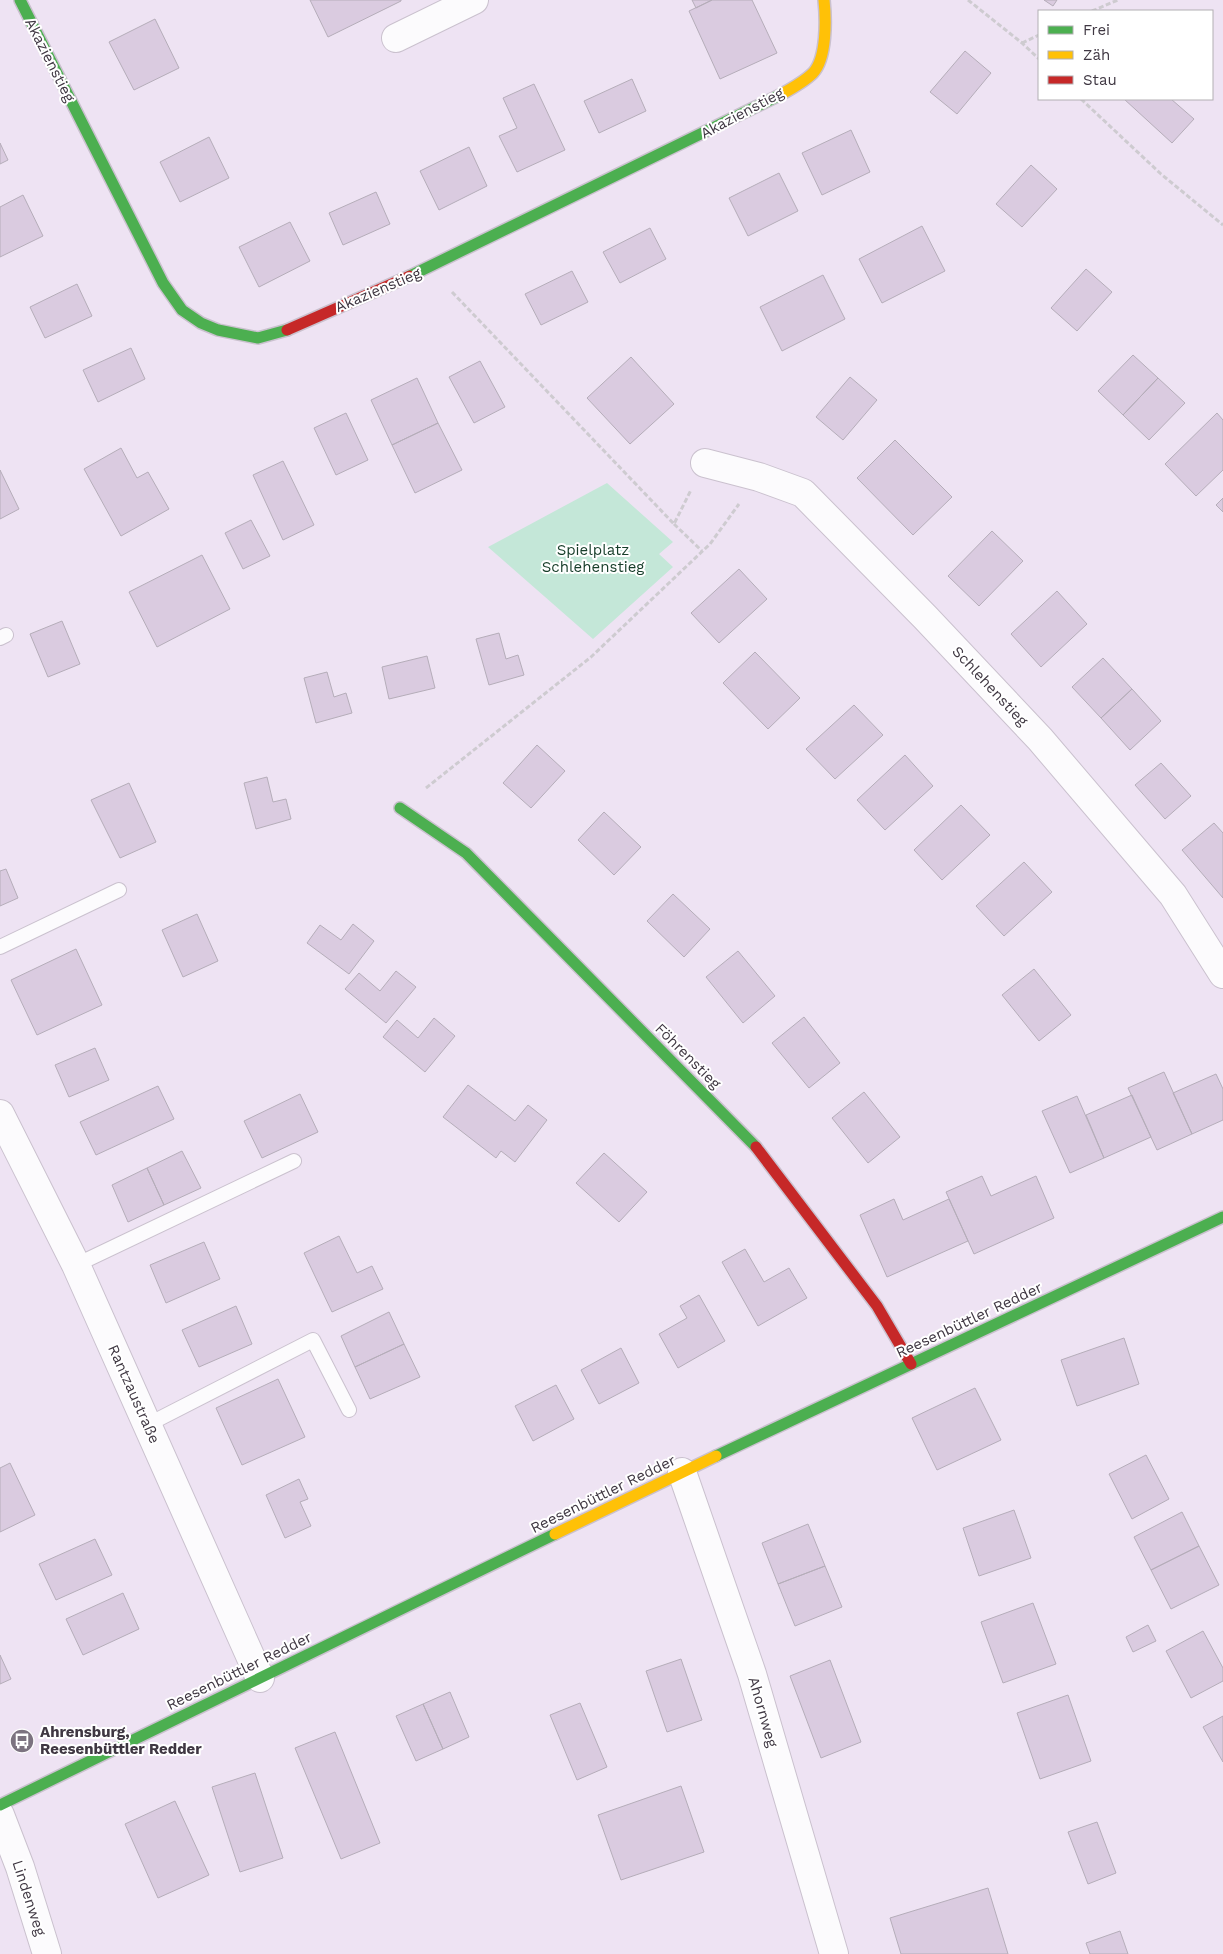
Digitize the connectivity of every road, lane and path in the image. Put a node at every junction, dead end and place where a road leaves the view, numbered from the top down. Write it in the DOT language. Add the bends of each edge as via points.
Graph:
graph roads {
  1 [pos="20,0"];
  2 [pos="474,0"];
  3 [pos="824,0"];
  4 [pos="968,0"];
  5 [pos="1118,0"];
  6 [pos="1094,10"];
  7 [pos="1038,35"];
  8 [pos="396,38"];
  9 [pos="1022,43"];
  10 [pos="1038,58"];
  11 [pos="1082,100"];
  12 [pos="1223,225"];
  13 [pos="429,268"];
  14 [pos="705,463"];
  15 [pos="759,477"];
  16 [pos="674,524"];
  17 [pos="702,551"];
  18 [pos="400,808"];
  19 [pos="119,890"];
  20 [pos="0,947"];
  21 [pos="1223,974"];
  22 [pos="0,1114"];
  23 [pos="294,1161"];
  24 [pos="1223,1217"];
  25 [pos="76,1265"];
  26 [pos="911,1364"];
  27 [pos="349,1410"];
  28 [pos="147,1425"];
  29 [pos="682,1472"];
  30 [pos="260,1678"];
  31 [pos="0,1805"];
  32 [pos="0,1815"];
  33 [pos="47,1954"];
  34 [pos="834,1954"];
  1 -- 13 [label="street, Akazienstieg" via="163,283 182,310 201,323 258,338 279,333"];
  2 -- 8 [label="street"];
  3 -- 13 [label="street, Akazienstieg" via="823,47 814,72 774,99"];
  4 -- 9 [label="path"];
  5 -- 6 [label="path"];
  7 -- 9 [label="path"];
  9 -- 10 [label="path"];
  11 -- 12 [label="path" via="1161,174"];
  13 -- 16 [label="path"];
  14 -- 15 [label="street, Schlehenstieg"];
  14 -- 16 [label="path"];
  15 -- 17 [label="path"];
  15 -- 21 [label="street, Schlehenstieg" via="804,493 1020,718 1173,895"];
  16 -- 17 [label="path"];
  17 -- 18 [label="path" via="591,657"];
  18 -- 26 [label="street, Föhrenstieg" via="466,853 759,1150 877,1306"];
  19 -- 20 [label="lane"];
  22 -- 25 [label="street, Rantzaustraße"];
  23 -- 25 [label="lane"];
  24 -- 26 [label="street, Reesenbüttler Redder"];
  25 -- 28 [label="street, Rantzaustraße"];
  26 -- 29 [label="street, Reesenbüttler Redder"];
  27 -- 28 [label="lane" via="314,1340"];
  28 -- 30 [label="street, Rantzaustraße"];
  29 -- 30 [label="street, Reesenbüttler Redder"];
  29 -- 34 [label="street, Ahornweg" via="752,1674"];
  30 -- 31 [label="street, Reesenbüttler Redder"];
  32 -- 33 [label="street, Lindenweg" via="20,1866"];
}
